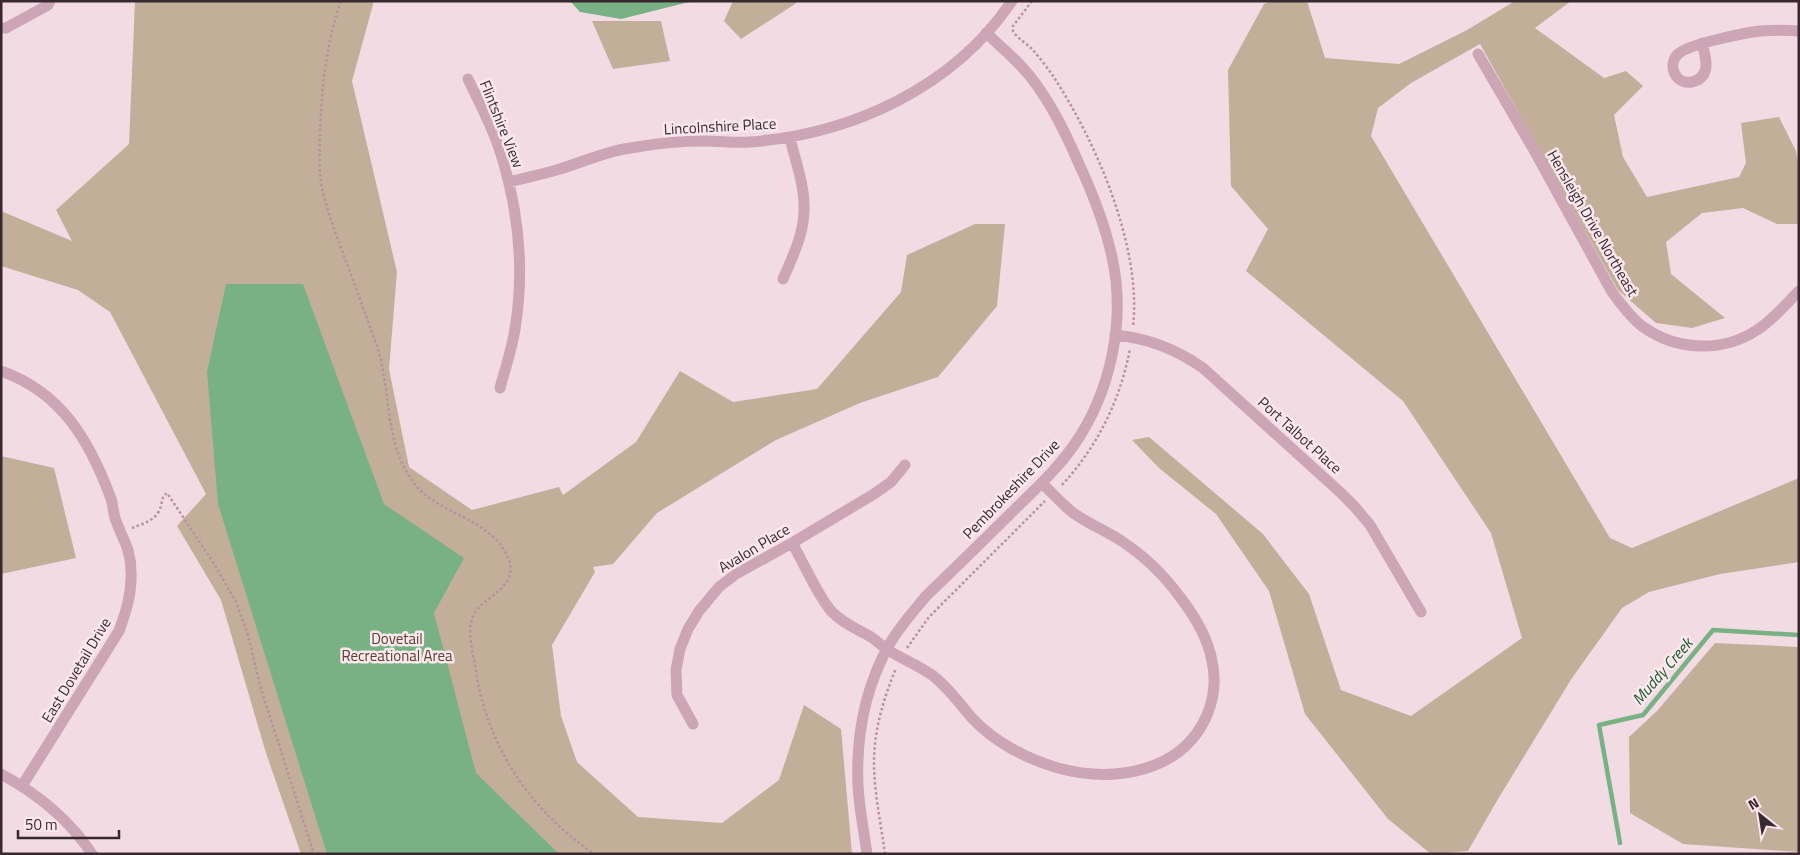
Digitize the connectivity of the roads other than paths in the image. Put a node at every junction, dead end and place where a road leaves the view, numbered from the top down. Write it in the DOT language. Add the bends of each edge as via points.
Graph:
graph roads {
  1 [pos="50,1"];
  2 [pos="1012,1"];
  3 [pos="1,28"];
  4 [pos="1799,31"];
  5 [pos="986,33"];
  6 [pos="1702,44"];
  7 [pos="1478,54"];
  8 [pos="468,79"];
  9 [pos="790,138"];
  10 [pos="509,182"];
  11 [pos="783,279"];
  12 [pos="1799,291"];
  13 [pos="1115,335"];
  14 [pos="1,371"];
  15 [pos="500,388"];
  16 [pos="905,465"];
  17 [pos="1042,483"];
  18 [pos="792,543"];
  19 [pos="1421,612"];
  20 [pos="887,649"];
  21 [pos="693,724"];
  22 [pos="1,774"];
  23 [pos="22,786"];
  24 [pos="92,854"];
  25 [pos="867,854"];
  1 -- 3 [label="street" via="48,5"];
  2 -- 5 [label="street, Lincolnshire Place"];
  4 -- 6 [label="street" via="1757,31"];
  5 -- 9 [label="street, Lincolnshire Place" via="942,73 881,110 825,130"];
  5 -- 13 [label="street, Pembrokeshire Drive" via="1034,82 1073,149 1105,229 1112,258 1116,284"];
  7 -- 12 [label="street, Hensleigh Drive Northeast" via="1612,292 1641,325 1672,342 1708,346 1724,344 1757,330"];
  8 -- 10 [label="street, Flintshire View" via="498,147"];
  9 -- 10 [label="street, Lincolnshire Place" via="748,142 674,142 634,147"];
  9 -- 11 [label="street" via="804,207 797,246"];
  10 -- 15 [label="street, Flintshire View" via="516,219 519,293 515,330"];
  13 -- 17 [label="street, Pembrokeshire Drive" via="1098,400 1074,444"];
  13 -- 19 [label="street, Port Talbot Place" via="1166,347 1203,368 1354,506 1370,525"];
  14 -- 23 [label="street, East Dovetail Drive" via="49,398 81,433 111,498 129,548 132,571 127,609 119,631"];
  16 -- 18 [label="street, Avalon Place" via="891,482 874,494"];
  17 -- 20 [label="street, Pembrokeshire Drive" via="926,596"];
  17 -- 20 [label="street" via="1074,513 1141,555 1169,583 1197,623 1212,660 1214,676 1210,708 1193,739 1180,752 1147,769 1100,774 1058,768 1026,756 994,737 974,720 944,684"];
  18 -- 20 [label="street" via="831,611 845,624"];
  18 -- 21 [label="street, Avalon Place" via="727,580 699,611 688,629 679,656 675,689"];
  20 -- 25 [label="street, Pembrokeshire Drive" via="873,682 859,738 858,788"];
  22 -- 23 [label="street"];
  23 -- 24 [label="street" via="62,816"];
}
